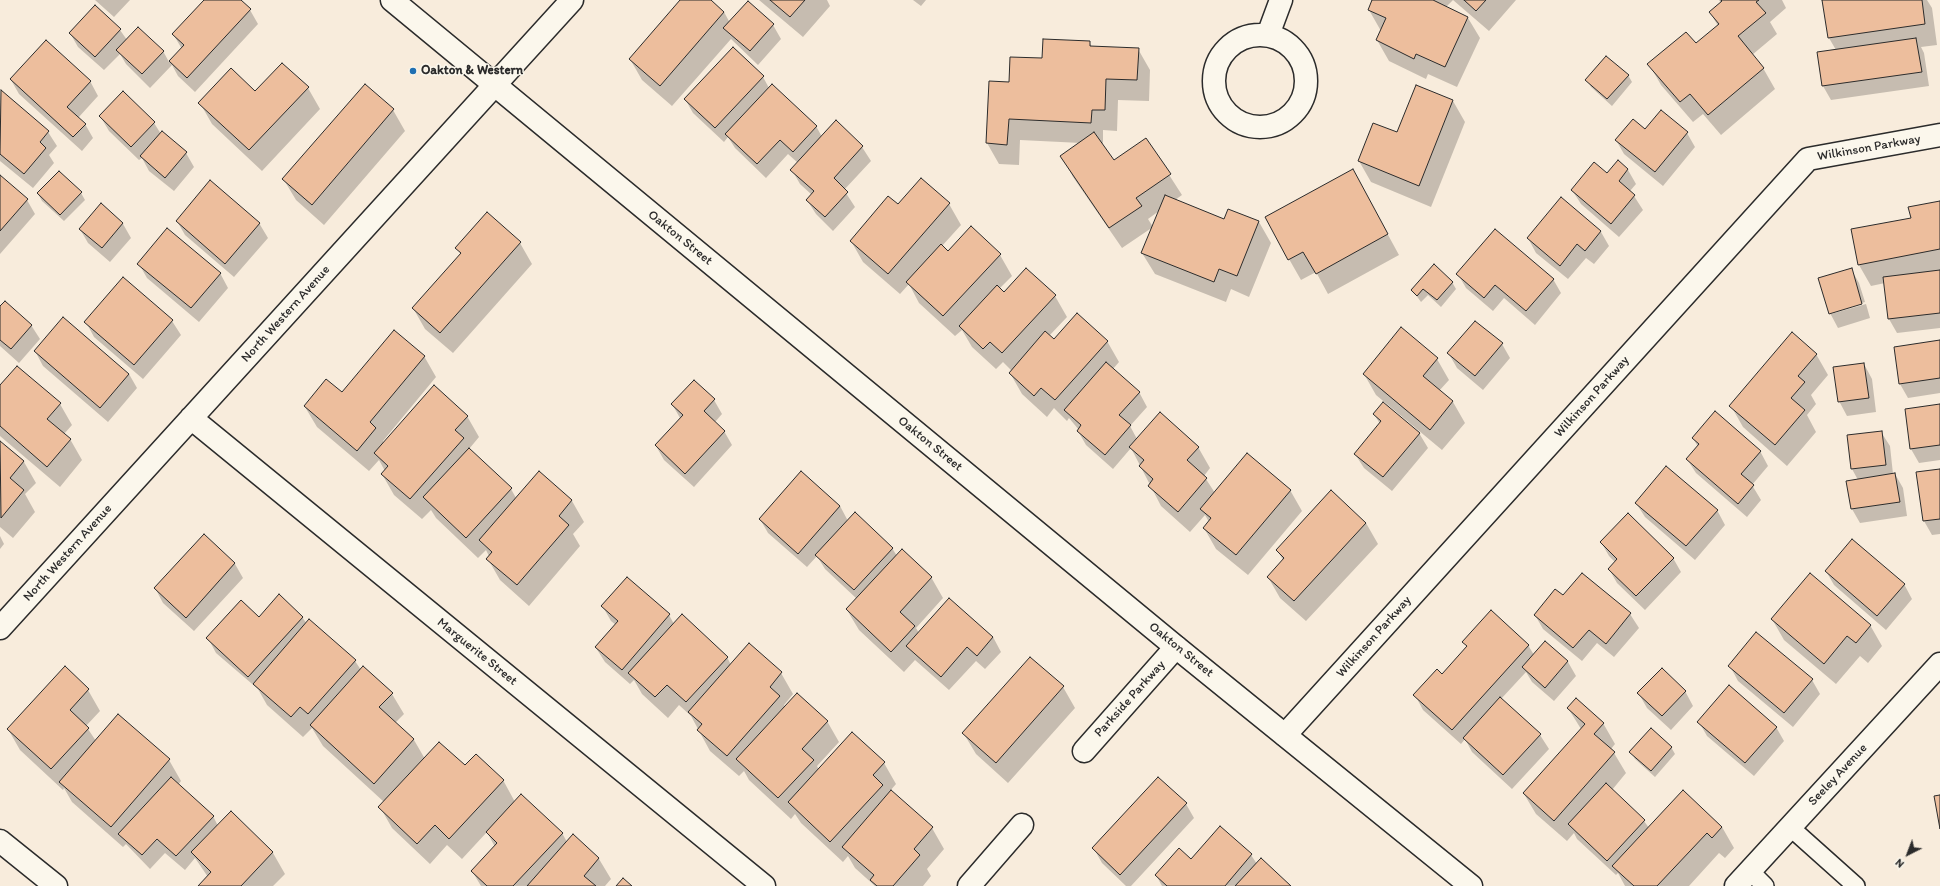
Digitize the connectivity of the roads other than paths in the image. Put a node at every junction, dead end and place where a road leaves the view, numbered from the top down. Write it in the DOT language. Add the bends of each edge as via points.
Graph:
graph roads {
  1 [pos="392,0"];
  2 [pos="572,0"];
  3 [pos="1281,0"];
  4 [pos="1268,35"];
  5 [pos="495,86"];
  6 [pos="1940,135"];
  7 [pos="191,418"];
  8 [pos="0,628"];
  9 [pos="1176,647"];
  10 [pos="1940,664"];
  11 [pos="1285,735"];
  12 [pos="1084,751"];
  13 [pos="1022,825"];
  14 [pos="1790,827"];
  15 [pos="0,841"];
  16 [pos="1743,879"];
  17 [pos="56,886"];
  18 [pos="764,886"];
  19 [pos="969,886"];
  20 [pos="1471,886"];
  21 [pos="1765,886"];
  22 [pos="1856,886"];
  1 -- 5 [label="street, Oakton Street"];
  2 -- 5 [label="street, North Western Avenue"];
  3 -- 4 [label="street"];
  4 -- 4 [label="street" via="1252,35 1238,40 1225,50 1217,63 1213,78 1215,93 1221,107 1232,118 1246,126 1262,128 1276,125 1289,117 1299,106 1305,92 1306,77 1302,62 1294,50 1282,40"];
  5 -- 7 [label="street, North Western Avenue"];
  5 -- 9 [label="street, Oakton Street"];
  6 -- 11 [label="street, Wilkinson Parkway" via="1808,159"];
  7 -- 8 [label="street, North Western Avenue"];
  7 -- 18 [label="street, Marguerite Street"];
  9 -- 11 [label="street, Oakton Street"];
  9 -- 12 [label="street, Parkside Parkway"];
  10 -- 14 [label="street, Seeley Avenue"];
  11 -- 20 [label="street, Oakton Street"];
  13 -- 19 [label="street"];
  14 -- 16 [label="street, Seeley Avenue"];
  14 -- 22 [label="lane"];
  15 -- 17 [label="street"];
  16 -- 21 [label="lane"];
}
